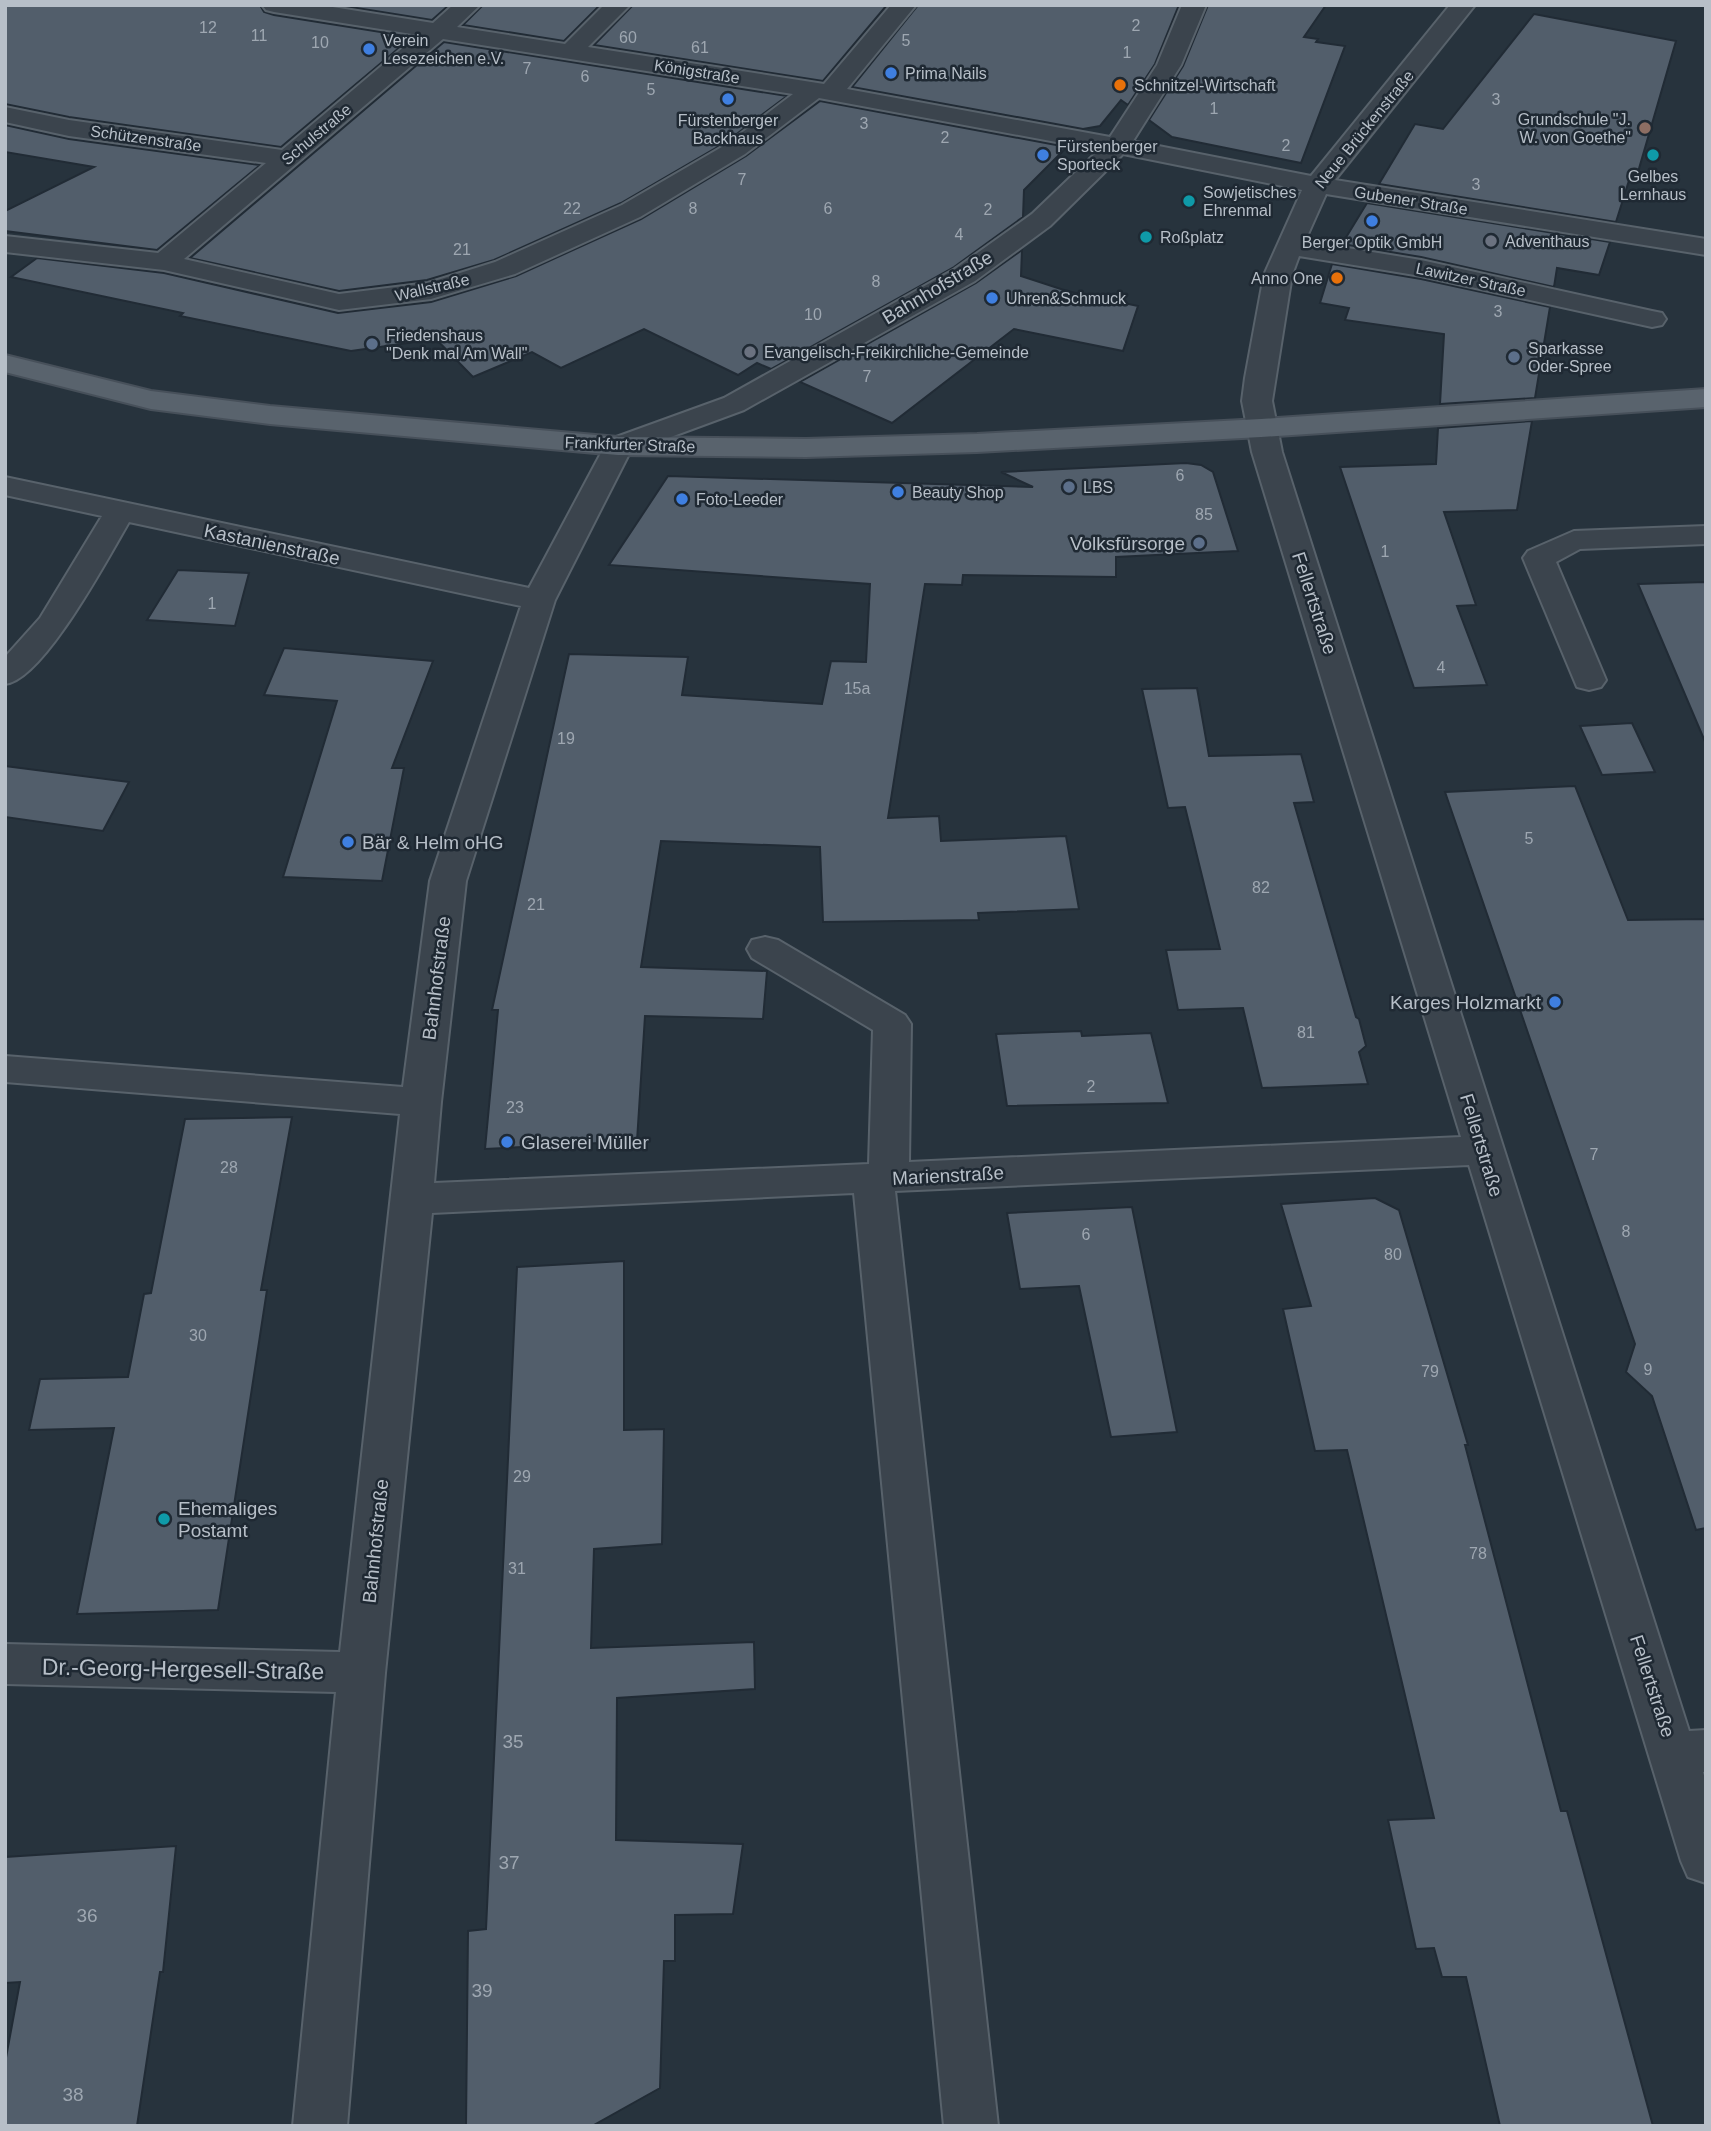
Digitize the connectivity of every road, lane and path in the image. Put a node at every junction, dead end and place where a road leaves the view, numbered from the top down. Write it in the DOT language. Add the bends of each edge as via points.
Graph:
graph roads {
  1 [pos="274,5"];
  2 [pos="468,5"];
  3 [pos="618,5"];
  4 [pos="904,5"];
  5 [pos="1194,5"];
  6 [pos="1463,5"];
  7 [pos="441,31"];
  8 [pos="571,51"];
  9 [pos="822,92"];
  10 [pos="5,114"];
  11 [pos="1117,146"];
  12 [pos="287,158"];
  13 [pos="1317,185"];
  14 [pos="5,244"];
  15 [pos="1289,246"];
  16 [pos="1706,247"];
  17 [pos="163,262"];
  18 [pos="1652,318"];
  19 [pos="5,363"];
  20 [pos="1706,398"];
  21 [pos="1261,428"];
  22 [pos="618,446"];
  23 [pos="5,486"];
  24 [pos="120,511"];
  25 [pos="1706,535"];
  26 [pos="539,600"];
  27 [pos="7,675"];
  28 [pos="1590,680"];
  29 [pos="765,949"];
  30 [pos="5,1069"];
  31 [pos="421,1102"];
  32 [pos="1483,1150"];
  33 [pos="881,1178"];
  34 [pos="413,1199"];
  35 [pos="5,1664"];
  36 [pos="360,1673"];
  37 [pos="1690,1752"];
  38 [pos="1706,1861"];
  39 [pos="320,2126"];
  40 [pos="971,2126"];
  1 -- 7 [label="street, Königstraße"];
  2 -- 7 [label="street, Schulstraße"];
  3 -- 8 [label="street"];
  4 -- 9 [label="street, Wallstraße"];
  5 -- 11 [label="street, Bahnhofstraße" via="1169,65"];
  6 -- 13 [label="street, Neue Brückenstraße"];
  7 -- 8 [label="street, Königstraße"];
  7 -- 12 [label="street, Schulstraße"];
  8 -- 9 [label="street, Königstraße"];
  9 -- 11 [label="street, Königstraße"];
  9 -- 17 [label="street, Wallstraße" via="631,211 505,268 432,290 339,302"];
  10 -- 12 [label="street, Schützenstraße" via="69,128"];
  11 -- 13 [label="street, Gubener Straße"];
  11 -- 22 [label="street, Bahnhofstraße" via="1041,220 965,275 734,404"];
  12 -- 17 [label="street, Schulstraße"];
  13 -- 15 [label="street, Neue Brückenstraße"];
  13 -- 16 [label="street, Gubener Straße"];
  14 -- 17 [label="street, Wallstraße"];
  15 -- 18 [label="street, Lawitzer Straße" via="1421,268"];
  15 -- 21 [label="street, Neue Brückenstraße" via="1278,275 1258,378"];
  19 -- 22 [label="main road, Frankfurter Straße" via="151,400"];
  20 -- 21 [label="main road"];
  21 -- 22 [label="main road, Frankfurter Straße" via="819,448"];
  21 -- 32 [label="street, Fellertstraße"];
  22 -- 26 [label="street, Bahnhofstraße"];
  23 -- 24 [label="street, Kastanienstraße"];
  24 -- 26 [label="street, Kastanienstraße"];
  24 -- 27 [label="street" via="52,623"];
  25 -- 28 [label="street" via="1574,540 1539,558"];
  26 -- 31 [label="street, Bahnhofstraße" via="448,881"];
  29 -- 33 [label="street" via="892,1024"];
  30 -- 31 [label="street"];
  31 -- 34 [label="street, Bahnhofstraße"];
  32 -- 33 [label="street, Marienstraße"];
  32 -- 37 [label="street, Fellertstraße"];
  33 -- 34 [label="street, Marienstraße"];
  33 -- 40 [label="street"];
  34 -- 36 [label="street, Bahnhofstraße"];
  35 -- 36 [label="street, Dr.-Georg-Hergesell-Straße"];
  36 -- 39 [label="street, Bahnhofstraße"];
  37 -- 38 [label="street, Fellertstraße"];
}
